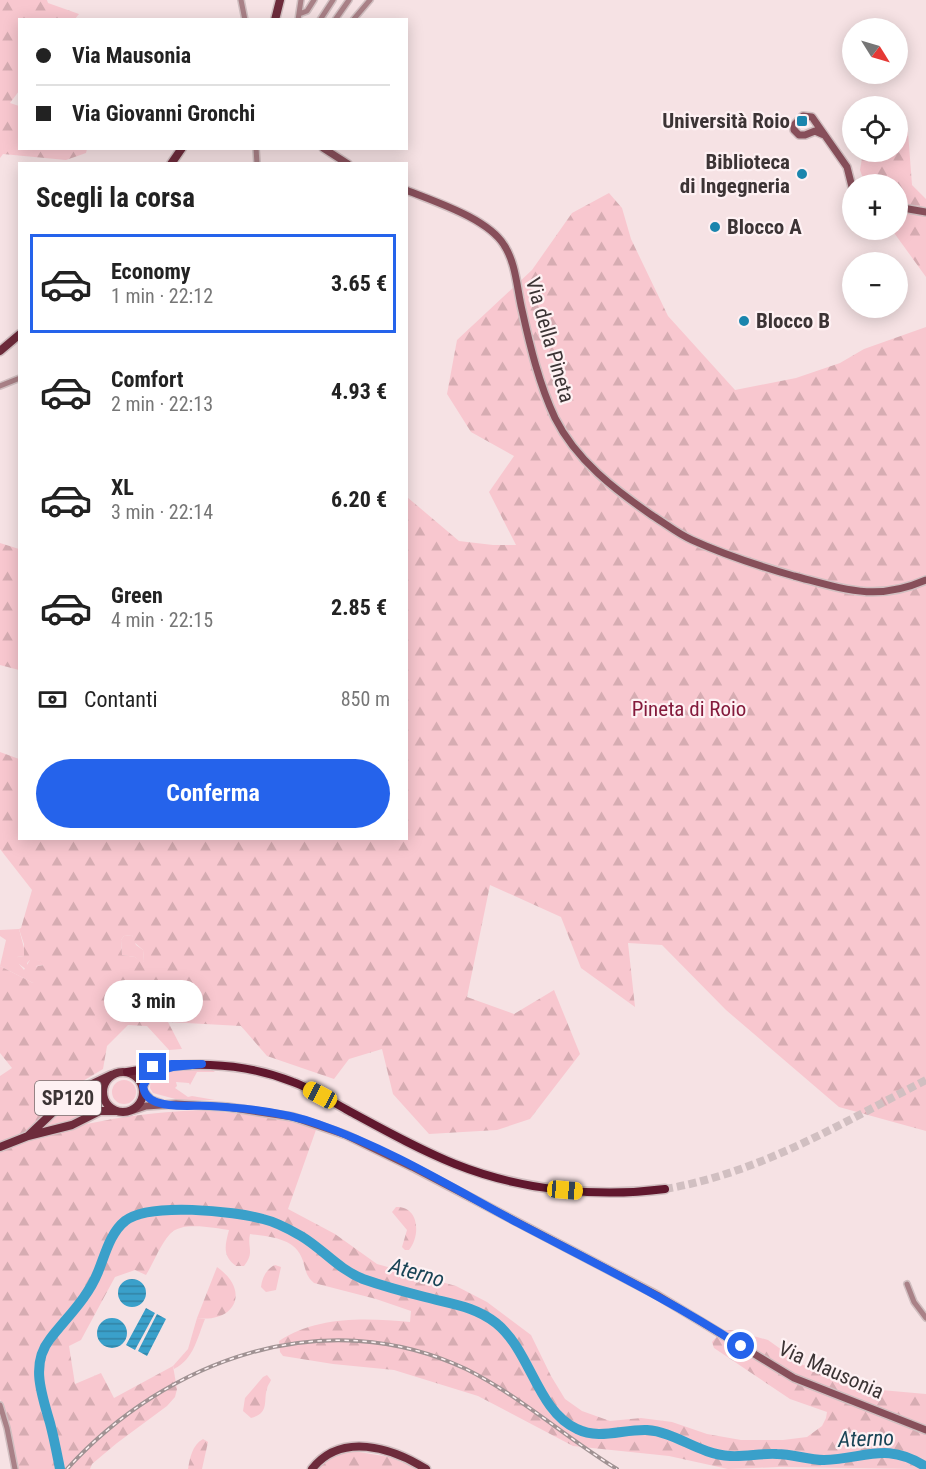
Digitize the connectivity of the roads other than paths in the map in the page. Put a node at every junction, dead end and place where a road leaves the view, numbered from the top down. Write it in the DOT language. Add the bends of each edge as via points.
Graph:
graph roads {
  1 [pos="242,0"];
  2 [pos="280,0"];
  3 [pos="301,0"];
  4 [pos="315,0"];
  5 [pos="333,0"];
  6 [pos="349,0"];
  7 [pos="370,0"];
  8 [pos="298,17"];
  9 [pos="245,18"];
  10 [pos="276,18"];
  11 [pos="320,18"];
  12 [pos="336,18"];
  13 [pos="355,18"];
  14 [pos="815,122"];
  15 [pos="810,133"];
  16 [pos="824,135"];
  17 [pos="326,150"];
  18 [pos="345,162"];
  19 [pos="849,174"];
  20 [pos="408,191"];
  21 [pos="908,209"];
  22 [pos="926,212"];
  23 [pos="18,336"];
  24 [pos="0,351"];
  25 [pos="18,379"];
  26 [pos="0,386"];
  27 [pos="926,580"];
  28 [pos="202,1064"];
  29 [pos="122,1073"];
  30 [pos="143,1089"];
  31 [pos="168,1105"];
  32 [pos="134,1110"];
  33 [pos="115,1111"];
  34 [pos="28,1136"];
  35 [pos="0,1147"];
  36 [pos="665,1190"];
  37 [pos="907,1284"];
  38 [pos="926,1318"];
  39 [pos="0,1405"];
  40 [pos="926,1430"];
  41 [pos="15,1469"];
  42 [pos="312,1469"];
  43 [pos="426,1469"];
  1 -- 9 [label="street"];
  2 -- 10 [label="main road"];
  3 -- 8 [label="street"];
  4 -- 8 [label="street"];
  5 -- 11 [label="street"];
  6 -- 12 [label="street"];
  7 -- 13 [label="street"];
  14 -- 15 [label="main road"];
  14 -- 15 [label="main road" via="807,115 794,125 799,135"];
  14 -- 16 [label="main road"];
  15 -- 16 [label="main road" via="818,131"];
  16 -- 19 [label="main road"];
  17 -- 18 [label="main road"];
  20 -- 27 [label="main road, Via della Pineta" via="477,222 504,245 511,259 544,393 556,419 588,463 638,506 684,536 721,552 851,591 887,592"];
  21 -- 22 [label="main road"];
  23 -- 24 [label="main road"];
  25 -- 26 [label="street"];
  28 -- 29 [label="highway" via="164,1065"];
  28 -- 30 [label="highway" via="156,1071 147,1077"];
  28 -- 36 [label="highway" via="291,1081 415,1146 501,1179 593,1192"];
  29 -- 30 [label="main road" via="136,1077"];
  29 -- 33 [label="main road" via="107,1080 103,1091 106,1103"];
  29 -- 34 [label="main road, SP120" via="73,1093"];
  30 -- 31 [label="main road, Via Mausonia" via="154,1102"];
  30 -- 32 [label="main road" via="141,1102"];
  31 -- 32 [label="main road, Via Mausonia"];
  31 -- 40 [label="main road, Via Mausonia" via="277,1114 346,1135 657,1295 785,1374"];
  32 -- 33 [label="main road"];
  33 -- 34 [label="main road, SP120" via="100,1110 72,1125"];
  34 -- 35 [label="main road, SP120"];
  37 -- 38 [label="street"];
  39 -- 41 [label="street"];
  42 -- 43 [label="main road" via="333,1450 355,1447 391,1452"];
}
